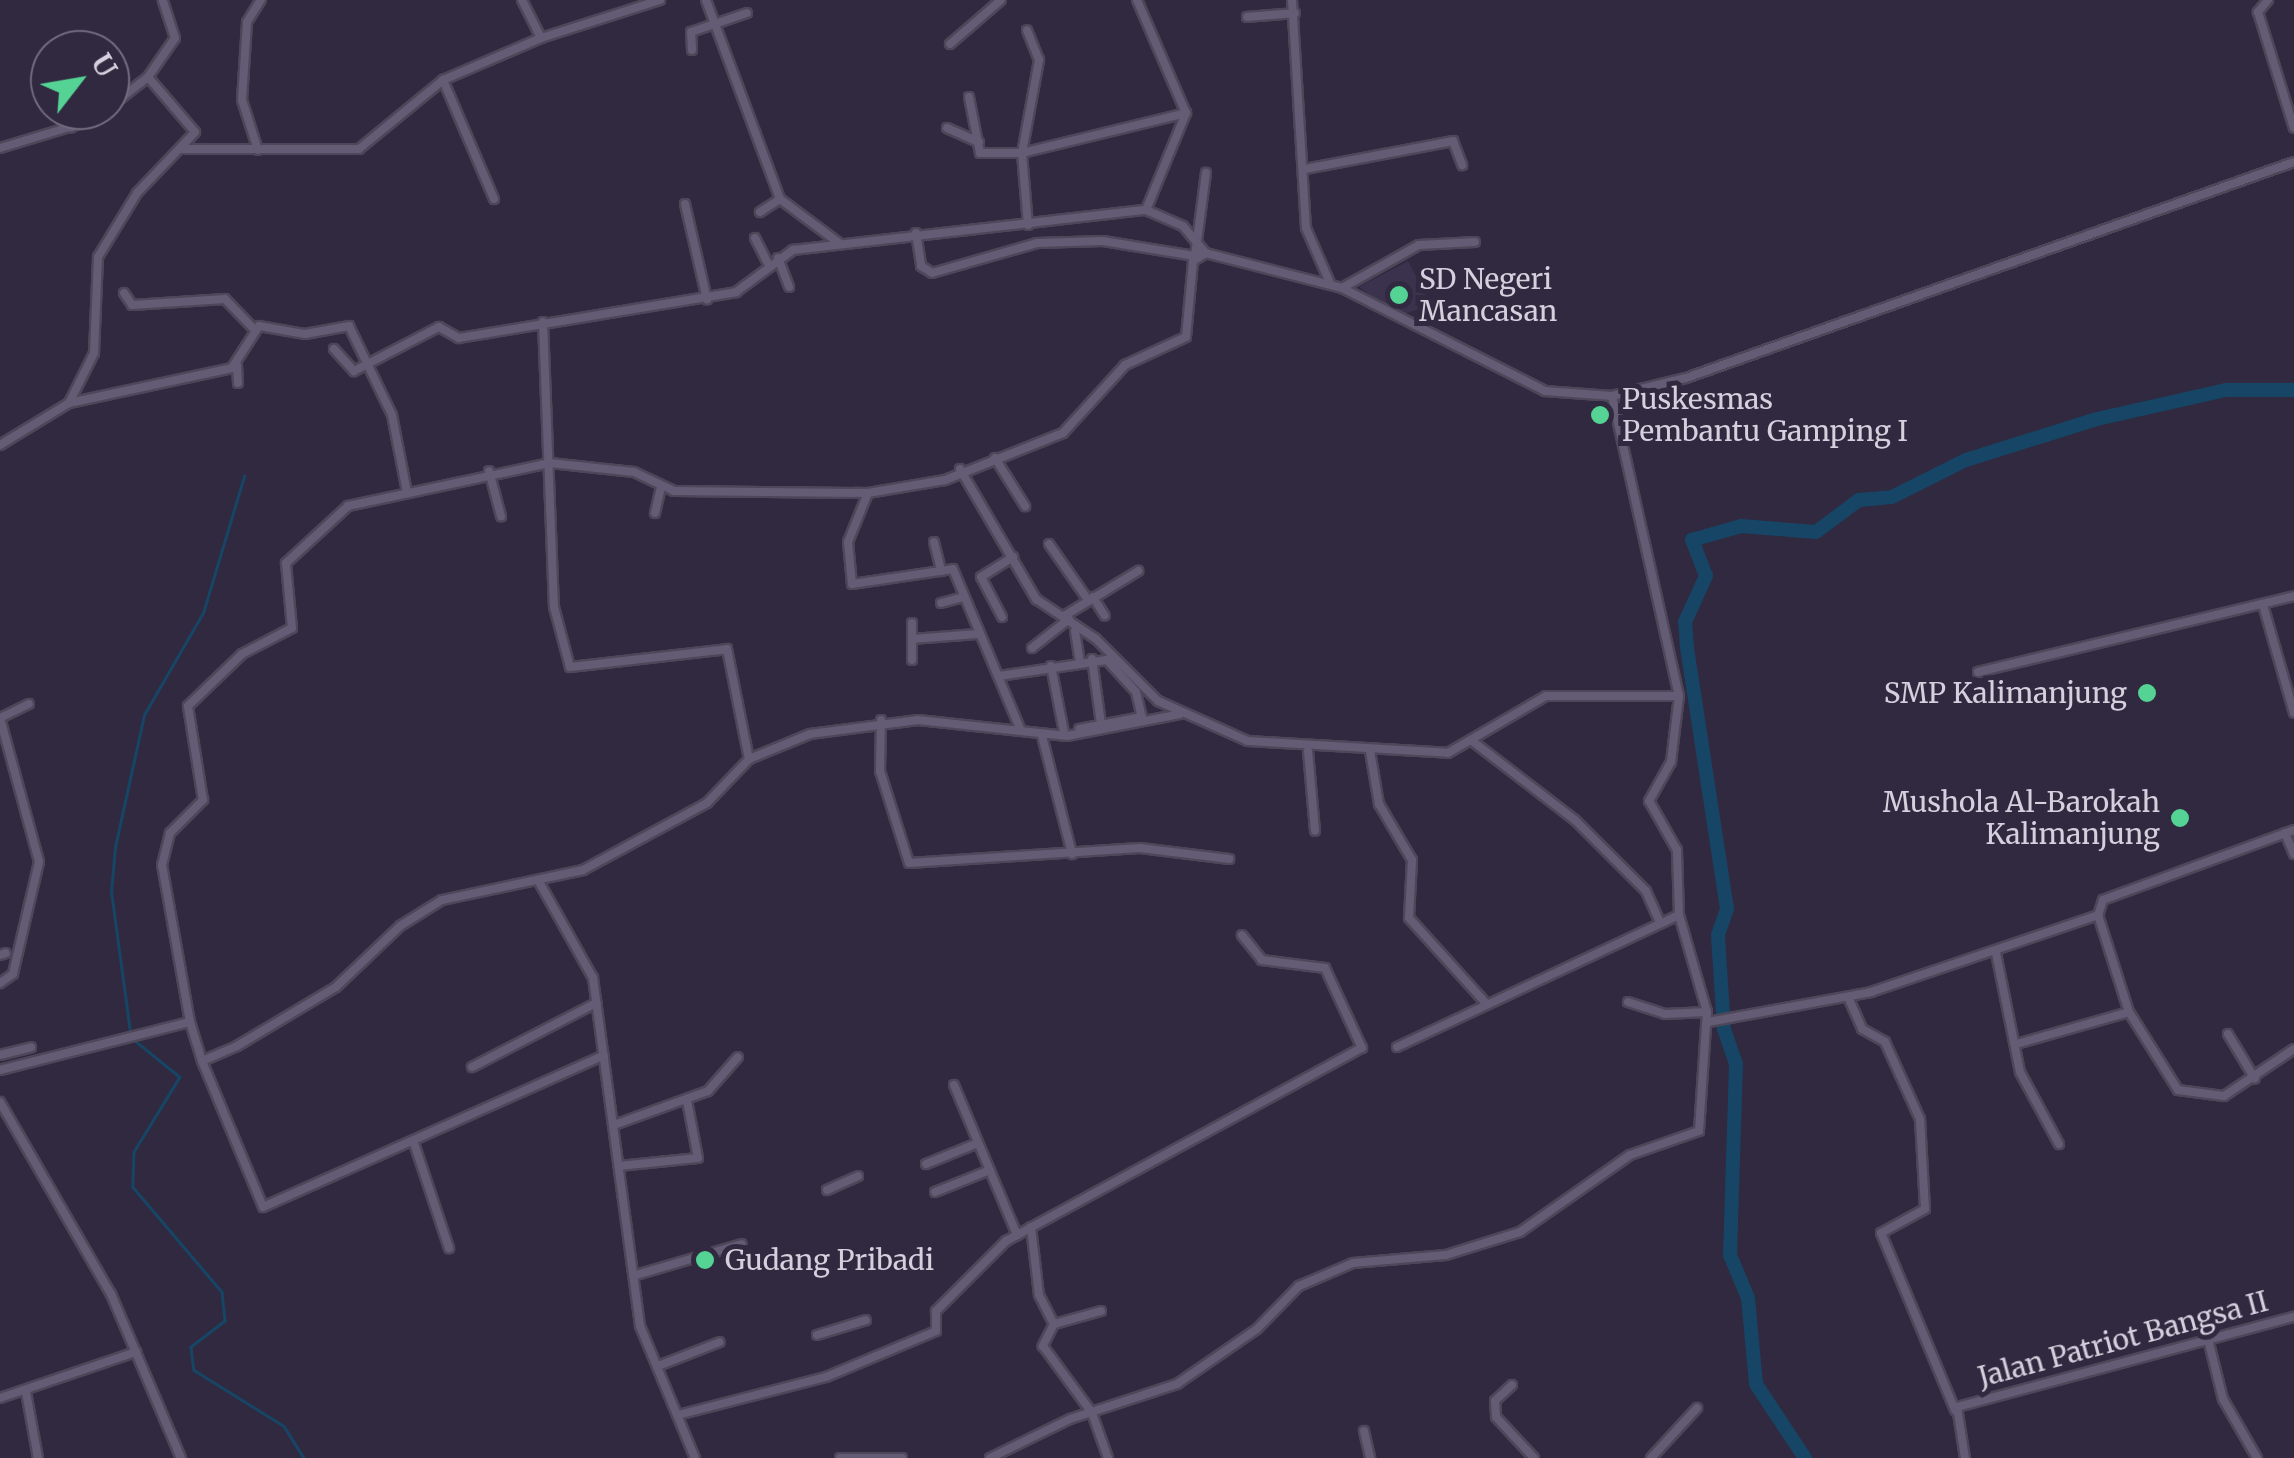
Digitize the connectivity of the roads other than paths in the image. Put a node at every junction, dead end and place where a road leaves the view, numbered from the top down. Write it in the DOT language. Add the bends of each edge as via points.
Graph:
graph roads {
  1 [pos="164,0"];
  2 [pos="261,0"];
  3 [pos="522,0"];
  4 [pos="659,0"];
  5 [pos="706,0"];
  6 [pos="1001,0"];
  7 [pos="1137,0"];
  8 [pos="1292,0"];
  9 [pos="2268,0"];
  10 [pos="1295,13"];
  11 [pos="747,14"];
  12 [pos="1247,17"];
  13 [pos="717,26"];
  14 [pos="1027,30"];
  15 [pos="541,38"];
  16 [pos="950,44"];
  17 [pos="692,50"];
  18 [pos="148,77"];
  19 [pos="443,80"];
  20 [pos="130,92"];
  21 [pos="969,97"];
  22 [pos="1186,113"];
  23 [pos="948,128"];
  24 [pos="2294,128"];
  25 [pos="64,130"];
  26 [pos="979,142"];
  27 [pos="0,148"];
  28 [pos="181,149"];
  29 [pos="258,150"];
  30 [pos="1022,153"];
  31 [pos="2294,162"];
  32 [pos="1462,165"];
  33 [pos="1305,169"];
  34 [pos="1206,173"];
  35 [pos="780,198"];
  36 [pos="494,199"];
  37 [pos="685,204"];
  38 [pos="1146,210"];
  39 [pos="760,212"];
  40 [pos="1028,225"];
  41 [pos="916,233"];
  42 [pos="755,238"];
  43 [pos="839,242"];
  44 [pos="1196,242"];
  45 [pos="1475,242"];
  46 [pos="1206,253"];
  47 [pos="1196,256"];
  48 [pos="778,258"];
  49 [pos="768,263"];
  50 [pos="1330,283"];
  51 [pos="789,287"];
  52 [pos="1342,288"];
  53 [pos="124,293"];
  54 [pos="707,299"];
  55 [pos="543,322"];
  56 [pos="254,329"];
  57 [pos="334,348"];
  58 [pos="238,365"];
  59 [pos="373,366"];
  60 [pos="238,383"];
  61 [pos="1612,396"];
  62 [pos="69,402"];
  63 [pos="0,445"];
  64 [pos="995,458"];
  65 [pos="550,463"];
  66 [pos="960,469"];
  67 [pos="489,471"];
  68 [pos="661,486"];
  69 [pos="407,492"];
  70 [pos="868,493"];
  71 [pos="1025,506"];
  72 [pos="655,513"];
  73 [pos="501,516"];
  74 [pos="934,542"];
  75 [pos="1049,544"];
  76 [pos="1013,557"];
  77 [pos="941,571"];
  78 [pos="1138,571"];
  79 [pos="2294,596"];
  80 [pos="963,597"];
  81 [pos="1090,598"];
  82 [pos="941,603"];
  83 [pos="2263,605"];
  84 [pos="1106,616"];
  85 [pos="1002,617"];
  86 [pos="1066,617"];
  87 [pos="912,623"];
  88 [pos="1075,631"];
  89 [pos="977,634"];
  90 [pos="912,640"];
  91 [pos="1032,648"];
  92 [pos="1092,659"];
  93 [pos="912,660"];
  94 [pos="1080,661"];
  95 [pos="1052,666"];
  96 [pos="1978,672"];
  97 [pos="999,676"];
  98 [pos="1679,696"];
  99 [pos="29,704"];
  100 [pos="2294,713"];
  101 [pos="1180,714"];
  102 [pos="0,718"];
  103 [pos="880,720"];
  104 [pos="1101,724"];
  105 [pos="1064,732"];
  106 [pos="1042,736"];
  107 [pos="1471,740"];
  108 [pos="1308,751"];
  109 [pos="1370,751"];
  110 [pos="748,759"];
  111 [pos="1315,831"];
  112 [pos="2289,832"];
  113 [pos="1072,854"];
  114 [pos="2294,854"];
  115 [pos="1229,859"];
  116 [pos="538,880"];
  117 [pos="1679,915"];
  118 [pos="2098,915"];
  119 [pos="1660,923"];
  120 [pos="1242,935"];
  121 [pos="1996,953"];
  122 [pos="0,983"];
  123 [pos="1848,997"];
  124 [pos="1485,1002"];
  125 [pos="1628,1002"];
  126 [pos="596,1003"];
  127 [pos="1707,1012"];
  128 [pos="2128,1012"];
  129 [pos="190,1022"];
  130 [pos="1708,1022"];
  131 [pos="2228,1034"];
  132 [pos="2020,1043"];
  133 [pos="32,1047"];
  134 [pos="1397,1047"];
  135 [pos="2294,1049"];
  136 [pos="0,1055"];
  137 [pos="604,1055"];
  138 [pos="738,1057"];
  139 [pos="202,1061"];
  140 [pos="472,1066"];
  141 [pos="0,1070"];
  142 [pos="2256,1078"];
  143 [pos="954,1085"];
  144 [pos="687,1101"];
  145 [pos="0,1102"];
  146 [pos="614,1125"];
  147 [pos="414,1142"];
  148 [pos="978,1144"];
  149 [pos="2060,1144"];
  150 [pos="926,1164"];
  151 [pos="619,1166"];
  152 [pos="990,1170"];
  153 [pos="858,1176"];
  154 [pos="827,1190"];
  155 [pos="934,1192"];
  156 [pos="1031,1228"];
  157 [pos="1017,1235"];
  158 [pos="742,1244"];
  159 [pos="449,1248"];
  160 [pos="636,1275"];
  161 [pos="1101,1311"];
  162 [pos="2294,1317"];
  163 [pos="866,1320"];
  164 [pos="1054,1324"];
  165 [pos="817,1335"];
  166 [pos="2208,1338"];
  167 [pos="720,1342"];
  168 [pos="136,1352"];
  169 [pos="658,1366"];
  170 [pos="1512,1385"];
  171 [pos="26,1392"];
  172 [pos="0,1398"];
  173 [pos="1697,1408"];
  174 [pos="1954,1410"];
  175 [pos="1092,1412"];
  176 [pos="678,1415"];
  177 [pos="1364,1431"];
  178 [pos="38,1458"];
  179 [pos="181,1458"];
  180 [pos="694,1458"];
  181 [pos="840,1458"];
  182 [pos="902,1458"];
  183 [pos="990,1458"];
  184 [pos="1108,1458"];
  185 [pos="1370,1458"];
  186 [pos="1534,1458"];
  187 [pos="1651,1458"];
  188 [pos="1965,1458"];
  189 [pos="2257,1458"];
  1 -- 18 [label="street" via="175,38"];
  2 -- 29 [label="street" via="246,22 242,100"];
  3 -- 15 [label="street"];
  4 -- 15 [label="street"];
  5 -- 13 [label="street"];
  6 -- 16 [label="street"];
  7 -- 22 [label="street"];
  8 -- 10 [label="street"];
  9 -- 24 [label="street" via="2258,12"];
  10 -- 12 [label="street"];
  10 -- 33 [label="street"];
  11 -- 13 [label="street"];
  13 -- 17 [label="street" via="690,32"];
  13 -- 35 [label="street"];
  14 -- 30 [label="street" via="1039,60"];
  15 -- 19 [label="street"];
  18 -- 20 [label="street"];
  18 -- 28 [label="street" via="190,123 192,140"];
  19 -- 29 [label="street" via="361,149"];
  19 -- 36 [label="street"];
  21 -- 26 [label="street"];
  22 -- 30 [label="street"];
  22 -- 38 [label="street"];
  23 -- 26 [label="street"];
  25 -- 27 [label="street"];
  26 -- 30 [label="street" via="985,155"];
  28 -- 29 [label="street"];
  28 -- 62 [label="street" via="138,192 98,257 94,353"];
  30 -- 40 [label="street"];
  31 -- 61 [label="street" via="1686,378"];
  32 -- 33 [label="street" via="1453,141"];
  33 -- 50 [label="street" via="1306,228"];
  34 -- 44 [label="street"];
  35 -- 39 [label="street"];
  35 -- 43 [label="street"];
  37 -- 54 [label="street"];
  38 -- 40 [label="street"];
  38 -- 44 [label="street"];
  40 -- 41 [label="street"];
  41 -- 43 [label="street"];
  41 -- 47 [label="street" via="921,266 932,273 1037,243 1103,240"];
  42 -- 49 [label="street"];
  43 -- 48 [label="street"];
  44 -- 46 [label="street"];
  44 -- 47 [label="street"];
  45 -- 52 [label="street" via="1419,245"];
  46 -- 47 [label="street"];
  46 -- 50 [label="street"];
  47 -- 64 [label="street" via="1186,337 1125,365 1063,433"];
  48 -- 49 [label="street"];
  48 -- 51 [label="street"];
  49 -- 54 [label="street" via="742,289"];
  50 -- 52 [label="street"];
  52 -- 61 [label="street" via="1545,391"];
  53 -- 56 [label="street" via="132,305 227,299"];
  54 -- 55 [label="street"];
  55 -- 59 [label="street" via="456,338 439,328"];
  55 -- 65 [label="street"];
  56 -- 58 [label="street"];
  56 -- 59 [label="street" via="354,327"];
  57 -- 59 [label="street" via="350,370"];
  58 -- 60 [label="street"];
  58 -- 62 [label="street"];
  59 -- 69 [label="street"];
  61 -- 98 [label="street"];
  62 -- 63 [label="street"];
  64 -- 66 [label="street"];
  64 -- 71 [label="street"];
  65 -- 67 [label="street"];
  65 -- 68 [label="street" via="634,472"];
  65 -- 110 [label="street" via="554,607 570,666 728,649"];
  66 -- 70 [label="street"];
  66 -- 76 [label="street"];
  67 -- 69 [label="street"];
  67 -- 73 [label="street"];
  68 -- 70 [label="street"];
  68 -- 72 [label="street"];
  69 -- 129 [label="street" via="348,506 298,548 286,562 292,628 242,654 188,706 204,800 170,832 162,865"];
  70 -- 77 [label="street" via="848,542 852,584"];
  74 -- 77 [label="street"];
  75 -- 81 [label="street"];
  76 -- 85 [label="street" via="982,580"];
  76 -- 86 [label="street" via="1036,599"];
  77 -- 80 [label="street" via="953,569"];
  78 -- 81 [label="street"];
  79 -- 83 [label="street"];
  80 -- 82 [label="street"];
  80 -- 89 [label="street"];
  81 -- 84 [label="street"];
  81 -- 86 [label="street"];
  83 -- 96 [label="street"];
  83 -- 100 [label="street"];
  86 -- 91 [label="street"];
  86 -- 101 [label="street"];
  87 -- 90 [label="street"];
  88 -- 94 [label="street"];
  89 -- 90 [label="street"];
  89 -- 97 [label="street"];
  90 -- 93 [label="street"];
  92 -- 94 [label="street"];
  92 -- 104 [label="street"];
  92 -- 104 [label="street" via="1108,660 1136,692 1142,717"];
  94 -- 95 [label="street"];
  95 -- 97 [label="street"];
  95 -- 105 [label="street"];
  97 -- 105 [label="street" via="1013,727"];
  98 -- 107 [label="street" via="1546,696"];
  98 -- 117 [label="street" via="1671,762 1649,801 1677,850"];
  99 -- 102 [label="street"];
  101 -- 106 [label="street"];
  101 -- 108 [label="street"];
  102 -- 122 [label="street" via="39,862 12,977"];
  103 -- 106 [label="street"];
  103 -- 110 [label="street"];
  103 -- 113 [label="street" via="880,771 904,860"];
  104 -- 105 [label="street"];
  106 -- 113 [label="street"];
  107 -- 109 [label="street" via="1448,753"];
  107 -- 119 [label="street" via="1575,820 1646,891"];
  108 -- 109 [label="street"];
  108 -- 111 [label="street"];
  109 -- 124 [label="street" via="1379,804 1412,860 1408,918"];
  110 -- 116 [label="street" via="707,804 666,828 583,870"];
  112 -- 114 [label="street"];
  112 -- 118 [label="street" via="2103,900"];
  113 -- 115 [label="street" via="1140,848"];
  116 -- 126 [label="street" via="586,963"];
  116 -- 139 [label="street" via="442,900 400,926 336,987"];
  117 -- 119 [label="street"];
  117 -- 127 [label="street"];
  118 -- 121 [label="street"];
  118 -- 128 [label="street"];
  119 -- 124 [label="street"];
  120 -- 156 [label="street" via="1262,960 1325,968 1362,1048"];
  121 -- 123 [label="street"];
  121 -- 132 [label="street"];
  123 -- 130 [label="street"];
  123 -- 174 [label="street" via="1862,1030 1883,1038 1920,1119 1924,1211 1881,1233"];
  124 -- 134 [label="street"];
  125 -- 127 [label="street" via="1664,1014"];
  126 -- 137 [label="street"];
  126 -- 140 [label="street"];
  127 -- 130 [label="street"];
  128 -- 132 [label="street"];
  128 -- 142 [label="street" via="2183,1093 2217,1098"];
  129 -- 139 [label="street"];
  129 -- 141 [label="street"];
  130 -- 175 [label="street" via="1694,1135 1630,1155 1520,1232 1446,1255 1353,1263 1299,1286 1256,1329 1177,1384"];
  131 -- 142 [label="street"];
  132 -- 149 [label="street" via="2020,1072"];
  133 -- 136 [label="street"];
  135 -- 142 [label="street"];
  137 -- 146 [label="street"];
  137 -- 147 [label="street"];
  138 -- 144 [label="street"];
  139 -- 147 [label="street" via="216,1110 244,1145 259,1206"];
  143 -- 148 [label="street"];
  144 -- 146 [label="street"];
  144 -- 151 [label="street" via="704,1148 698,1158"];
  145 -- 168 [label="street"];
  146 -- 151 [label="street"];
  147 -- 159 [label="street"];
  148 -- 150 [label="street"];
  148 -- 152 [label="street"];
  151 -- 160 [label="street"];
  152 -- 155 [label="street"];
  152 -- 157 [label="street"];
  153 -- 154 [label="street"];
  156 -- 157 [label="street"];
  156 -- 164 [label="street" via="1039,1295"];
  157 -- 176 [label="street" via="955,1288 936,1311 936,1331 826,1377"];
  158 -- 160 [label="street"];
  160 -- 169 [label="street" via="640,1326"];
  161 -- 164 [label="street"];
  162 -- 166 [label="street, Jalan Patriot Bangsa II"];
  163 -- 165 [label="street"];
  164 -- 175 [label="street" via="1045,1351"];
  166 -- 174 [label="street, Jalan Patriot Bangsa II"];
  166 -- 189 [label="street" via="2224,1399"];
  167 -- 169 [label="street"];
  168 -- 171 [label="street"];
  168 -- 179 [label="street"];
  169 -- 176 [label="street"];
  170 -- 186 [label="street" via="1494,1411"];
  171 -- 172 [label="street"];
  171 -- 178 [label="street"];
  173 -- 187 [label="street"];
  174 -- 188 [label="street, Jalan Patriot Bangsa II"];
  175 -- 183 [label="street"];
  175 -- 184 [label="street"];
  176 -- 180 [label="street"];
  177 -- 185 [label="street"];
  181 -- 182 [label="street"];
}
